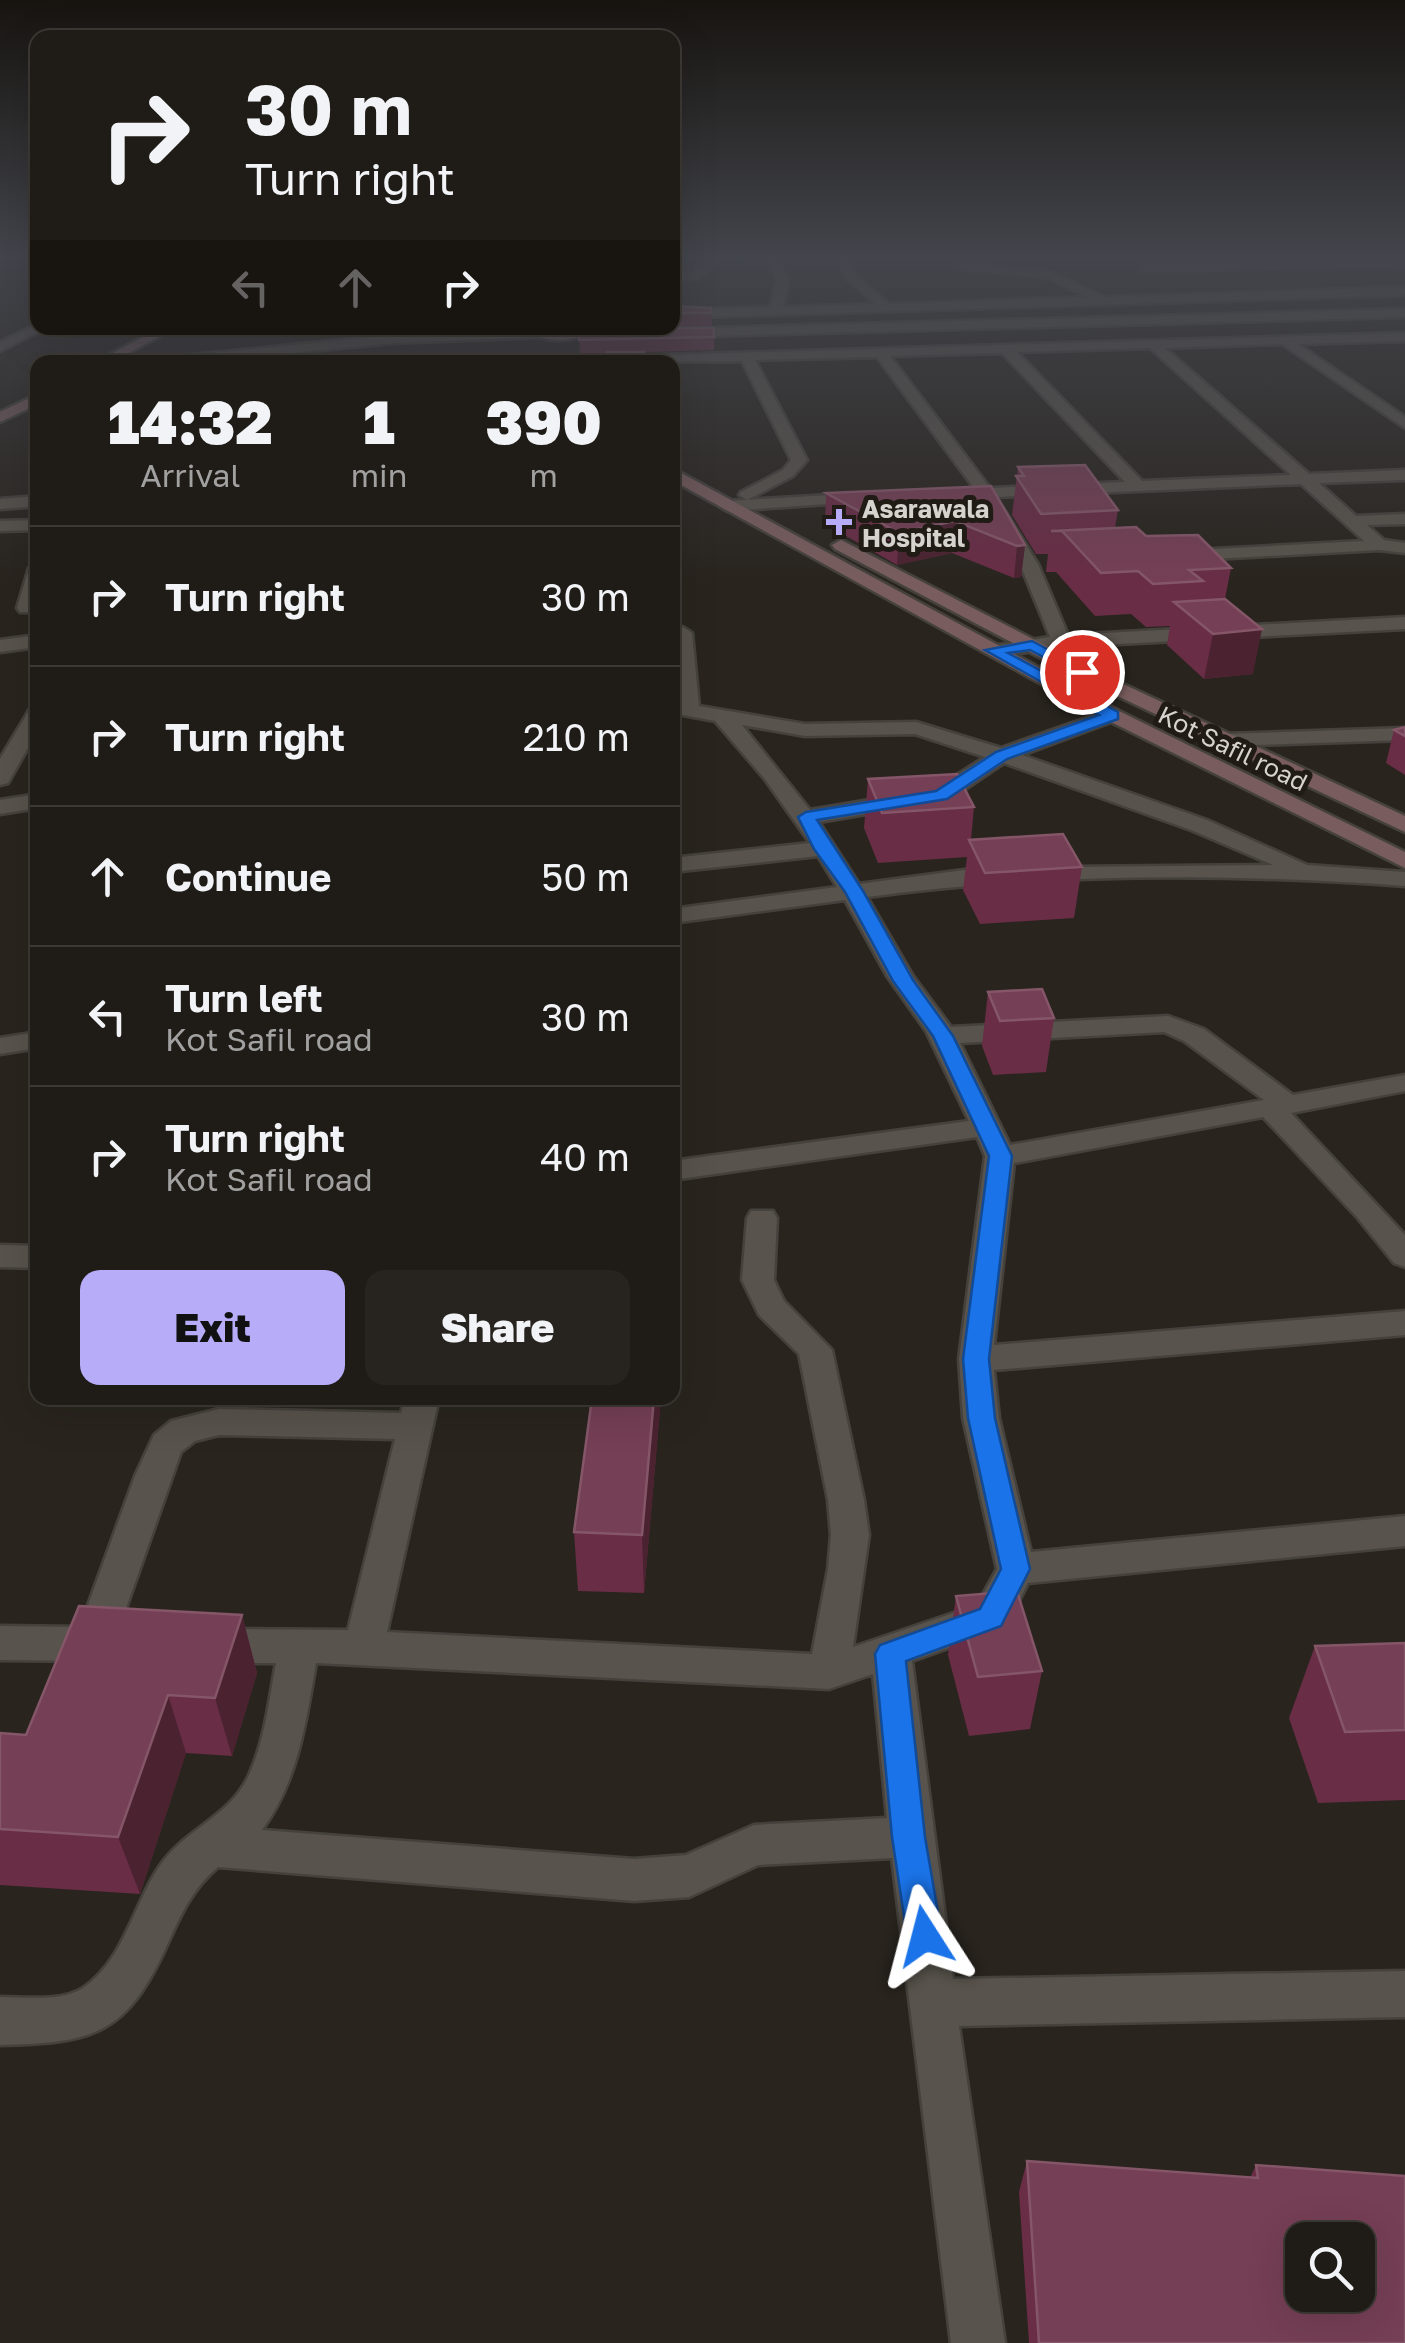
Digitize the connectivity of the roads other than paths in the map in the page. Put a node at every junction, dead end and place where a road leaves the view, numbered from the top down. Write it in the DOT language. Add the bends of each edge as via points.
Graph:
graph roads {
  1 [pos="750,364"];
  2 [pos="889,364"];
  3 [pos="1021,364"];
  4 [pos="1176,364"];
  5 [pos="1320,364"];
  6 [pos="30,402"];
  7 [pos="0,418"];
  8 [pos="1405,424"];
  9 [pos="680,457"];
  10 [pos="1405,475"];
  11 [pos="680,478"];
  12 [pos="1306,478"];
  13 [pos="1138,486"];
  14 [pos="986,493"];
  15 [pos="930,495"];
  16 [pos="753,498"];
  17 [pos="873,498"];
  18 [pos="30,502"];
  19 [pos="0,504"];
  20 [pos="727,506"];
  21 [pos="1405,519"];
  22 [pos="1354,521"];
  23 [pos="0,526"];
  24 [pos="30,526"];
  25 [pos="1380,545"];
  26 [pos="1405,548"];
  27 [pos="1164,556"];
  28 [pos="1048,562"];
  29 [pos="1029,564"];
  30 [pos="0,606"];
  31 [pos="30,612"];
  32 [pos="1405,623"];
  33 [pos="684,633"];
  34 [pos="30,642"];
  35 [pos="1061,642"];
  36 [pos="1032,645"];
  37 [pos="0,646"];
  38 [pos="992,650"];
  39 [pos="681,707"];
  40 [pos="719,713"];
  41 [pos="1112,716"];
  42 [pos="30,725"];
  43 [pos="1405,734"];
  44 [pos="1224,740"];
  45 [pos="1002,756"];
  46 [pos="0,778"];
  47 [pos="30,803"];
  48 [pos="0,807"];
  49 [pos="806,817"];
  50 [pos="1405,826"];
  51 [pos="823,849"];
  52 [pos="1405,861"];
  53 [pos="680,864"];
  54 [pos="1309,872"];
  55 [pos="1405,878"];
  56 [pos="854,891"];
  57 [pos="680,915"];
  58 [pos="943,1036"];
  59 [pos="30,1041"];
  60 [pos="0,1046"];
  61 [pos="1405,1083"];
  62 [pos="1279,1107"];
  63 [pos="994,1142"];
  64 [pos="680,1170"];
  65 [pos="762,1218"];
  66 [pos="0,1256"];
  67 [pos="30,1256"];
  68 [pos="1405,1256"];
  69 [pos="1405,1322"];
  70 [pos="976,1359"];
  71 [pos="418,1412"];
  72 [pos="1405,1531"];
  73 [pos="1016,1569"];
  74 [pos="0,1643"];
  75 [pos="131,1645"];
  76 [pos="298,1647"];
  77 [pos="364,1647"];
  78 [pos="890,1654"];
  79 [pos="828,1672"];
  80 [pos="909,1837"];
  81 [pos="209,1846"];
  82 [pos="1405,1994"];
  83 [pos="935,2002"];
  84 [pos="0,2021"];
  85 [pos="978,2343"];
  1 -- 16 [label="street" via="799,460"];
  2 -- 14 [label="street"];
  3 -- 13 [label="street"];
  4 -- 12 [label="street"];
  5 -- 8 [label="street"];
  6 -- 7 [label="main road"];
  9 -- 16 [label="main road, Kot Safil road"];
  10 -- 12 [label="street"];
  11 -- 20 [label="main road, Kot Safil road"];
  12 -- 13 [label="street"];
  12 -- 22 [label="street"];
  13 -- 14 [label="street" via="1096,495"];
  14 -- 15 [label="street"];
  14 -- 29 [label="street"];
  16 -- 17 [label="street"];
  16 -- 20 [label="street"];
  16 -- 36 [label="main road, Kot Safil road"];
  18 -- 19 [label="street"];
  20 -- 38 [label="main road, Kot Safil road"];
  21 -- 22 [label="street"];
  22 -- 25 [label="street"];
  23 -- 24 [label="street"];
  25 -- 26 [label="street"];
  25 -- 27 [label="street"];
  28 -- 29 [label="street"];
  29 -- 35 [label="street"];
  30 -- 31 [label="street"];
  32 -- 35 [label="street"];
  33 -- 39 [label="street"];
  34 -- 37 [label="street"];
  35 -- 36 [label="street"];
  36 -- 38 [label="street"];
  36 -- 44 [label="main road, Kot Safil road"];
  38 -- 41 [label="main road, Kot Safil road"];
  39 -- 40 [label="street"];
  40 -- 45 [label="street" via="806,730 916,728"];
  40 -- 49 [label="street"];
  41 -- 45 [label="street"];
  41 -- 52 [label="main road, Kot Safil road"];
  42 -- 46 [label="street"];
  43 -- 44 [label="street"];
  44 -- 50 [label="main road, Kot Safil road"];
  45 -- 49 [label="street" via="941,795"];
  45 -- 54 [label="street" via="1199,825"];
  47 -- 48 [label="street"];
  49 -- 51 [label="street"];
  51 -- 53 [label="street"];
  51 -- 56 [label="street"];
  54 -- 55 [label="street"];
  54 -- 56 [label="street" via="979,875"];
  56 -- 57 [label="street"];
  56 -- 58 [label="street" via="903,981"];
  58 -- 62 [label="street" via="1168,1024 1194,1035"];
  58 -- 63 [label="street"];
  59 -- 60 [label="street"];
  61 -- 62 [label="street"];
  62 -- 63 [label="street"];
  62 -- 68 [label="street"];
  63 -- 64 [label="street"];
  63 -- 70 [label="street"];
  65 -- 79 [label="street" via="758,1280 771,1306 815,1350 846,1500 847,1569"];
  66 -- 67 [label="street"];
  69 -- 70 [label="street"];
  70 -- 73 [label="street" via="981,1418"];
  71 -- 75 [label="street" via="219,1422 184,1430 167,1444 153,1476"];
  71 -- 77 [label="street"];
  72 -- 73 [label="street"];
  73 -- 78 [label="street" via="991,1618"];
  74 -- 75 [label="street"];
  75 -- 76 [label="street"];
  76 -- 77 [label="street"];
  76 -- 81 [label="street" via="272,1772 241,1823"];
  77 -- 79 [label="street"];
  78 -- 79 [label="street"];
  78 -- 80 [label="street"];
  80 -- 81 [label="street" via="754,1845 690,1876 634,1880"];
  80 -- 83 [label="street"];
  81 -- 84 [label="street" via="180,1874 113,1991 86,2013"];
  82 -- 83 [label="street"];
  83 -- 85 [label="street"];
}
